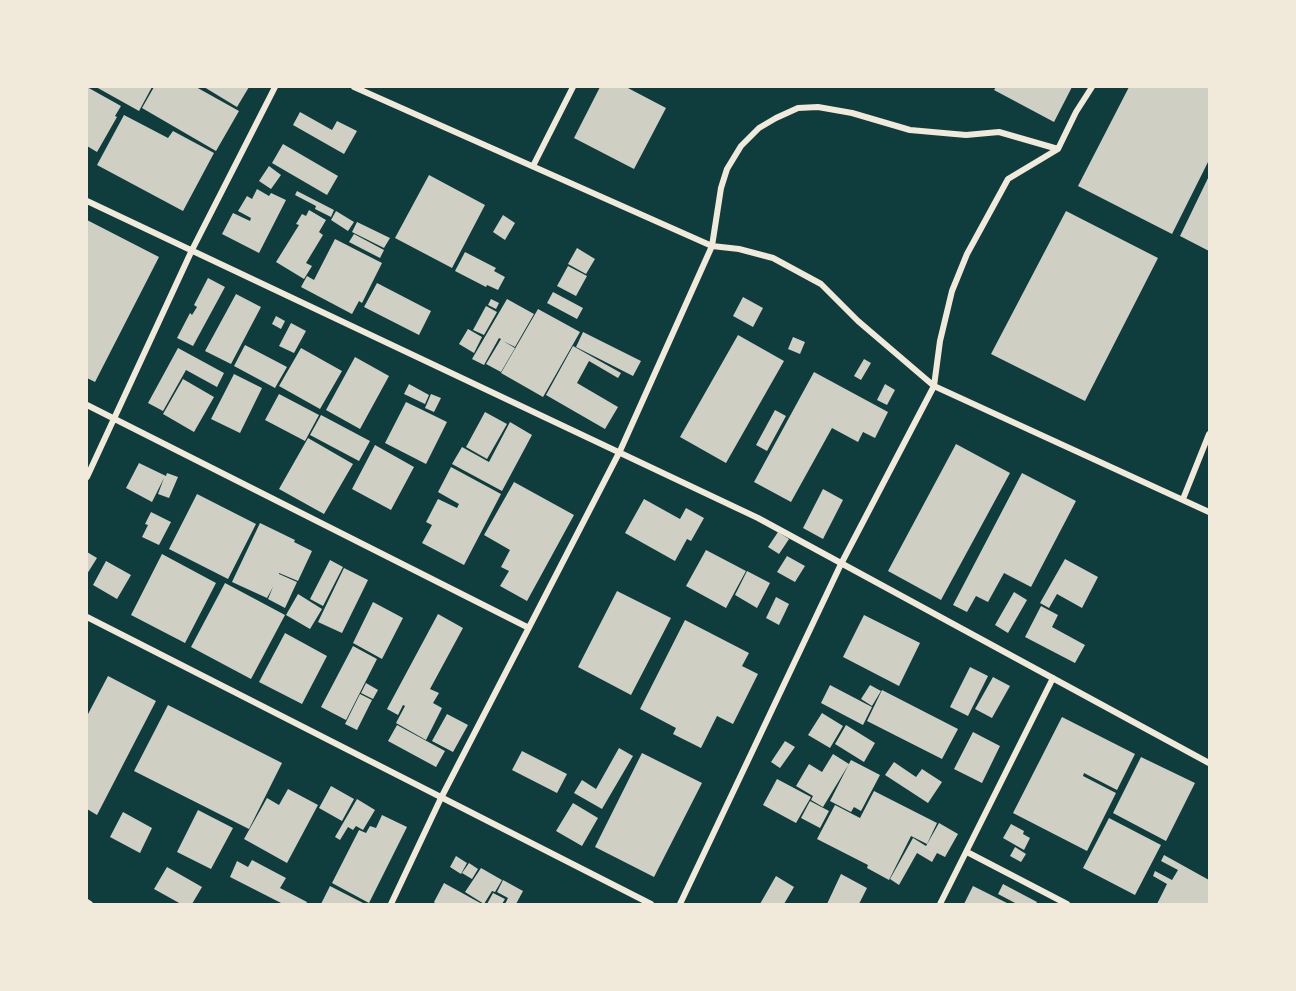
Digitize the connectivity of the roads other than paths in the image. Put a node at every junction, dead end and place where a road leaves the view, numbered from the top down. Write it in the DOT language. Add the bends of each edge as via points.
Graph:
graph roads {
  1 [pos="275,87"];
  2 [pos="354,87"];
  3 [pos="573,87"];
  4 [pos="1092,87"];
  5 [pos="1058,149"];
  6 [pos="533,166"];
  7 [pos="87,201"];
  8 [pos="712,246"];
  9 [pos="192,250"];
  10 [pos="934,386"];
  11 [pos="87,405"];
  12 [pos="114,419"];
  13 [pos="1209,434"];
  14 [pos="620,451"];
  15 [pos="87,477"];
  16 [pos="1183,500"];
  17 [pos="1209,512"];
  18 [pos="841,564"];
  19 [pos="87,617"];
  20 [pos="529,628"];
  21 [pos="1053,678"];
  22 [pos="1209,763"];
  23 [pos="441,798"];
  24 [pos="967,852"];
  25 [pos="390,904"];
  26 [pos="651,904"];
  27 [pos="680,904"];
  28 [pos="940,904"];
  29 [pos="1067,904"];
  1 -- 9 [label="street"];
  2 -- 6 [label="street"];
  3 -- 6 [label="street"];
  4 -- 5 [label="street"];
  5 -- 8 [label="street" via="999,132 937,134 852,113 798,108 759,128 741,146 727,169"];
  5 -- 10 [label="street" via="1008,180 967,254 952,291"];
  6 -- 8 [label="street"];
  7 -- 9 [label="street"];
  8 -- 10 [label="street" via="773,258 821,284"];
  8 -- 14 [label="street"];
  9 -- 12 [label="street"];
  9 -- 14 [label="street"];
  10 -- 16 [label="street"];
  10 -- 18 [label="street"];
  11 -- 12 [label="street"];
  12 -- 15 [label="street"];
  12 -- 20 [label="street"];
  13 -- 16 [label="street"];
  14 -- 18 [label="street" via="758,518"];
  14 -- 20 [label="street"];
  16 -- 17 [label="street"];
  18 -- 21 [label="street"];
  18 -- 27 [label="street"];
  19 -- 23 [label="street"];
  20 -- 23 [label="street"];
  21 -- 22 [label="street"];
  21 -- 24 [label="street"];
  23 -- 25 [label="street"];
  23 -- 26 [label="street"];
  24 -- 28 [label="street"];
  24 -- 29 [label="street"];
}
